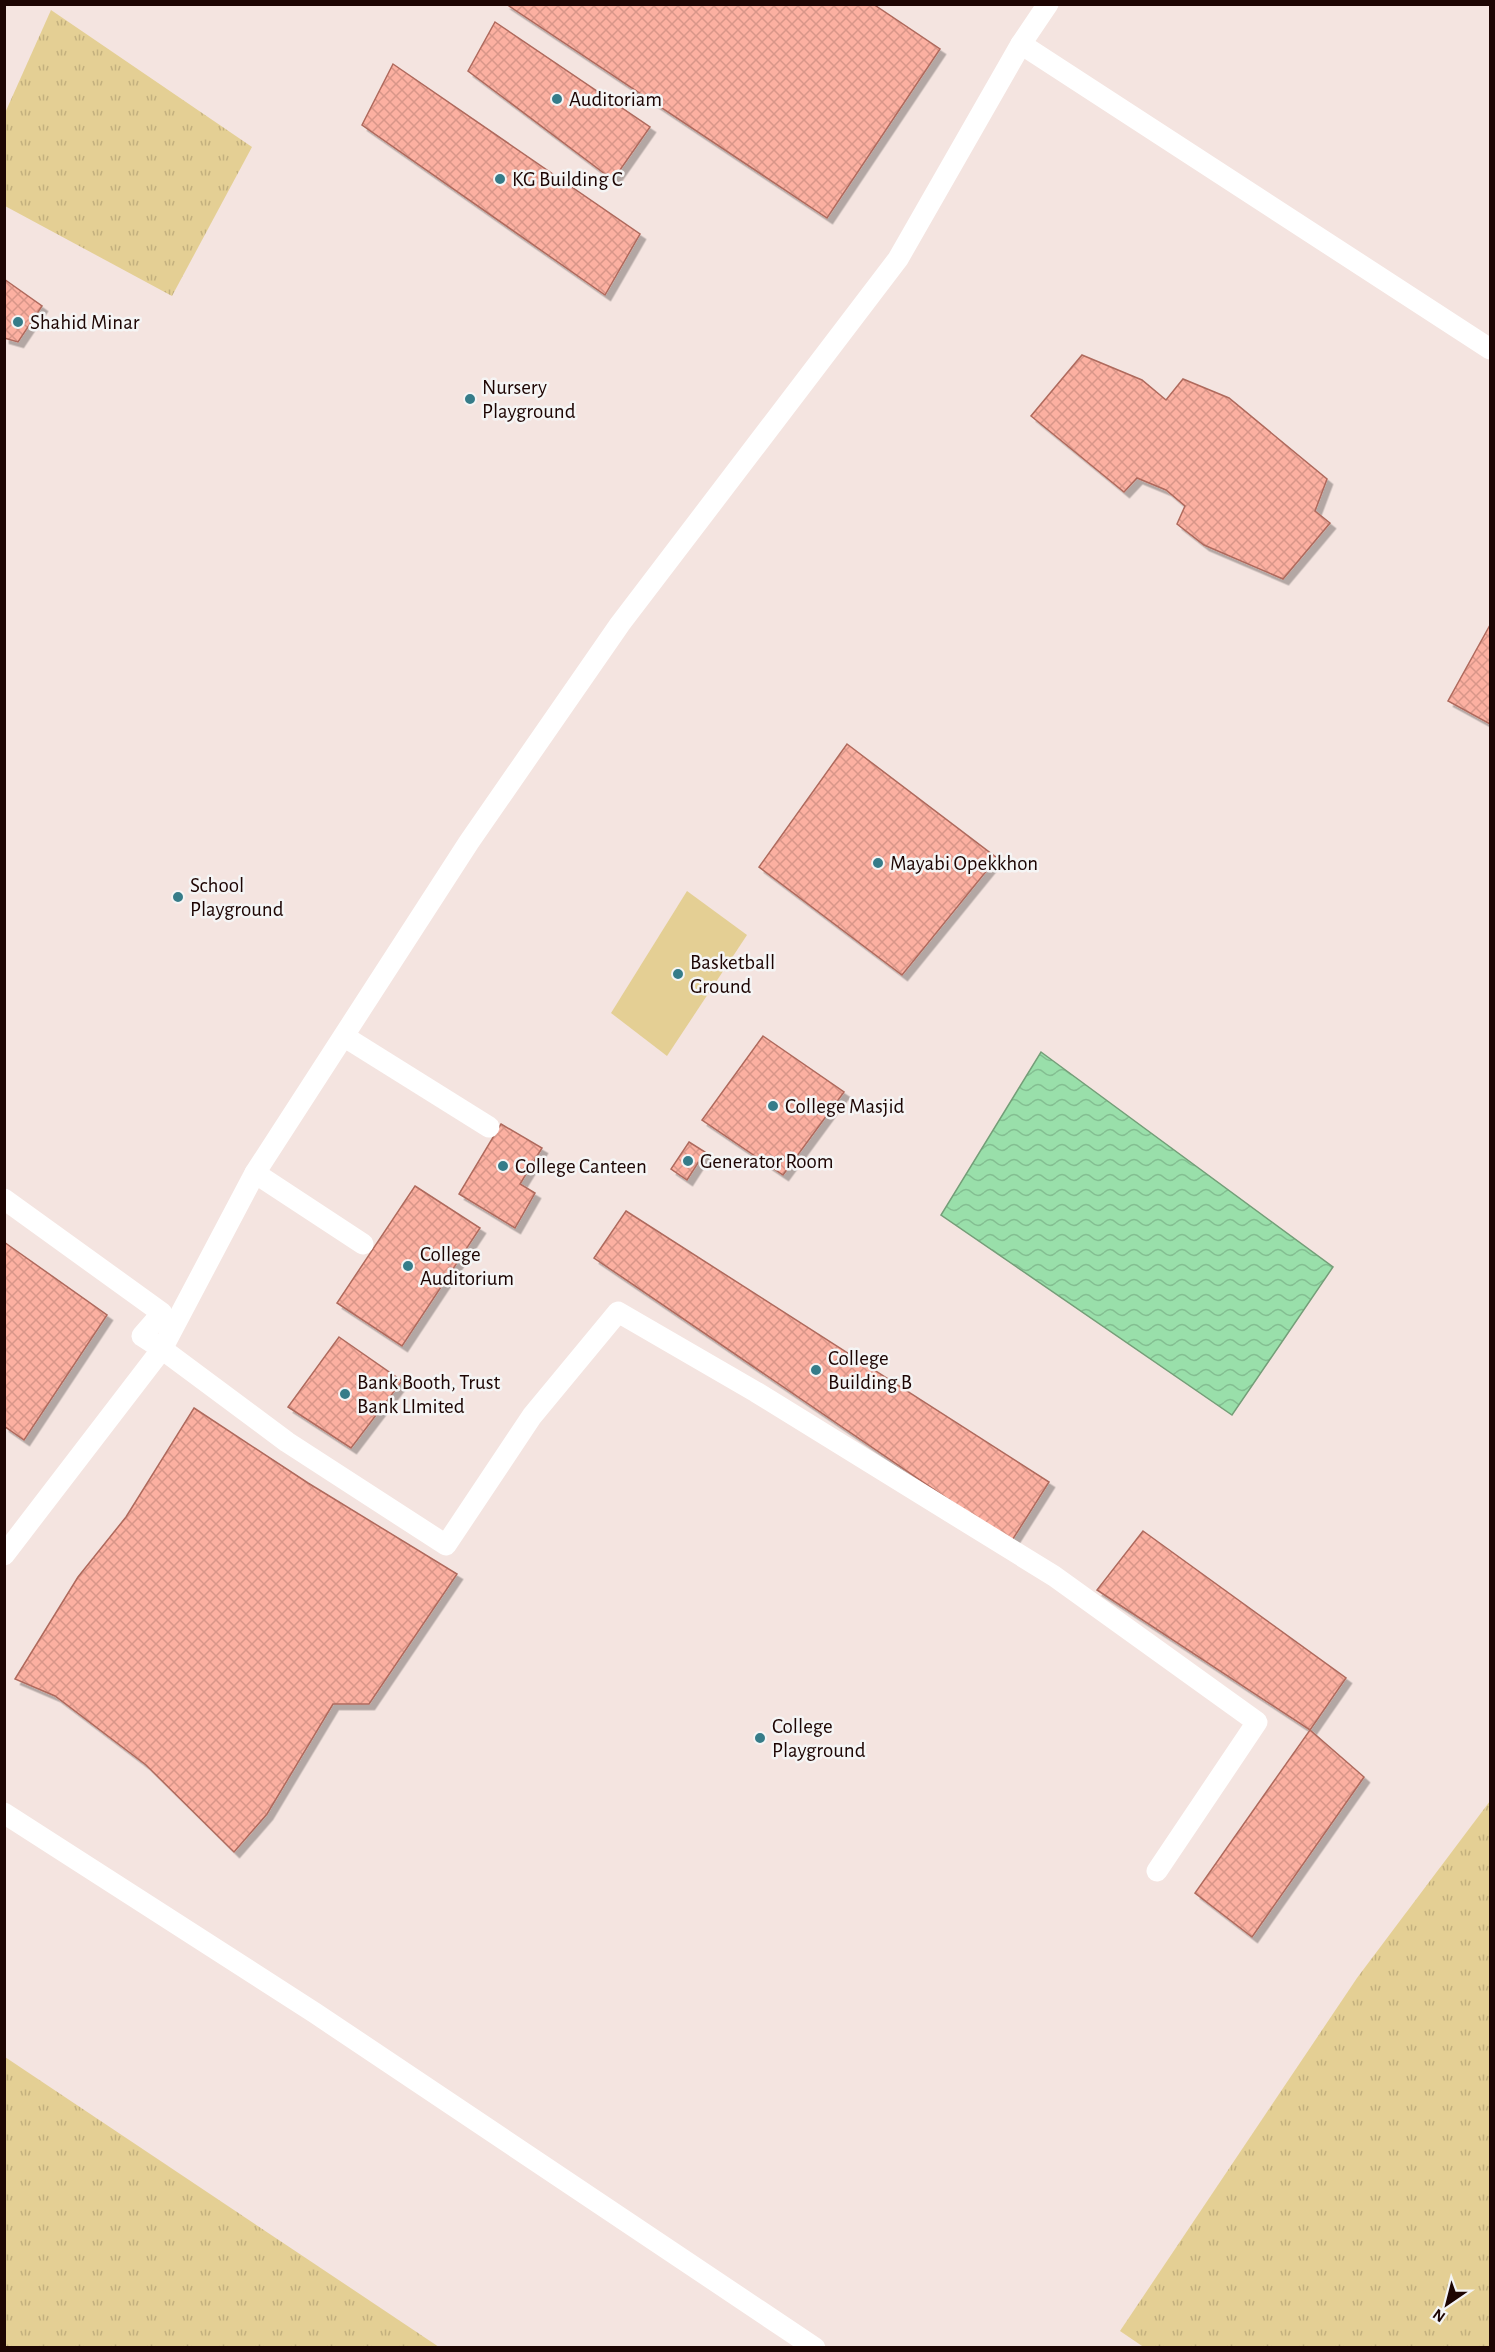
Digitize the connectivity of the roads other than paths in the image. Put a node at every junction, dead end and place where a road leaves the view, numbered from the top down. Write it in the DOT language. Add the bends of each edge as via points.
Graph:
graph roads {
  1 [pos="1048,4"];
  2 [pos="1022,44"];
  3 [pos="1491,349"];
  4 [pos="345,1037"];
  5 [pos="489,1127"];
  6 [pos="255,1173"];
  7 [pos="4,1198"];
  8 [pos="363,1244"];
  9 [pos="162,1349"];
  10 [pos="4,1555"];
  11 [pos="4,1813"];
  12 [pos="1157,1871"];
  13 [pos="814,2348"];
  1 -- 2 [label="lane"];
  2 -- 3 [label="lane"];
  2 -- 4 [label="lane" via="897,259 620,624 469,842"];
  4 -- 5 [label="lane"];
  4 -- 6 [label="lane"];
  6 -- 8 [label="lane"];
  6 -- 9 [label="lane"];
  7 -- 9 [label="lane" via="162,1313 142,1336"];
  9 -- 10 [label="lane"];
  9 -- 12 [label="lane" via="287,1442 446,1545 532,1416 618,1312 756,1392 1053,1576 1257,1722"];
  11 -- 13 [label="lane" via="315,2013"];
}
